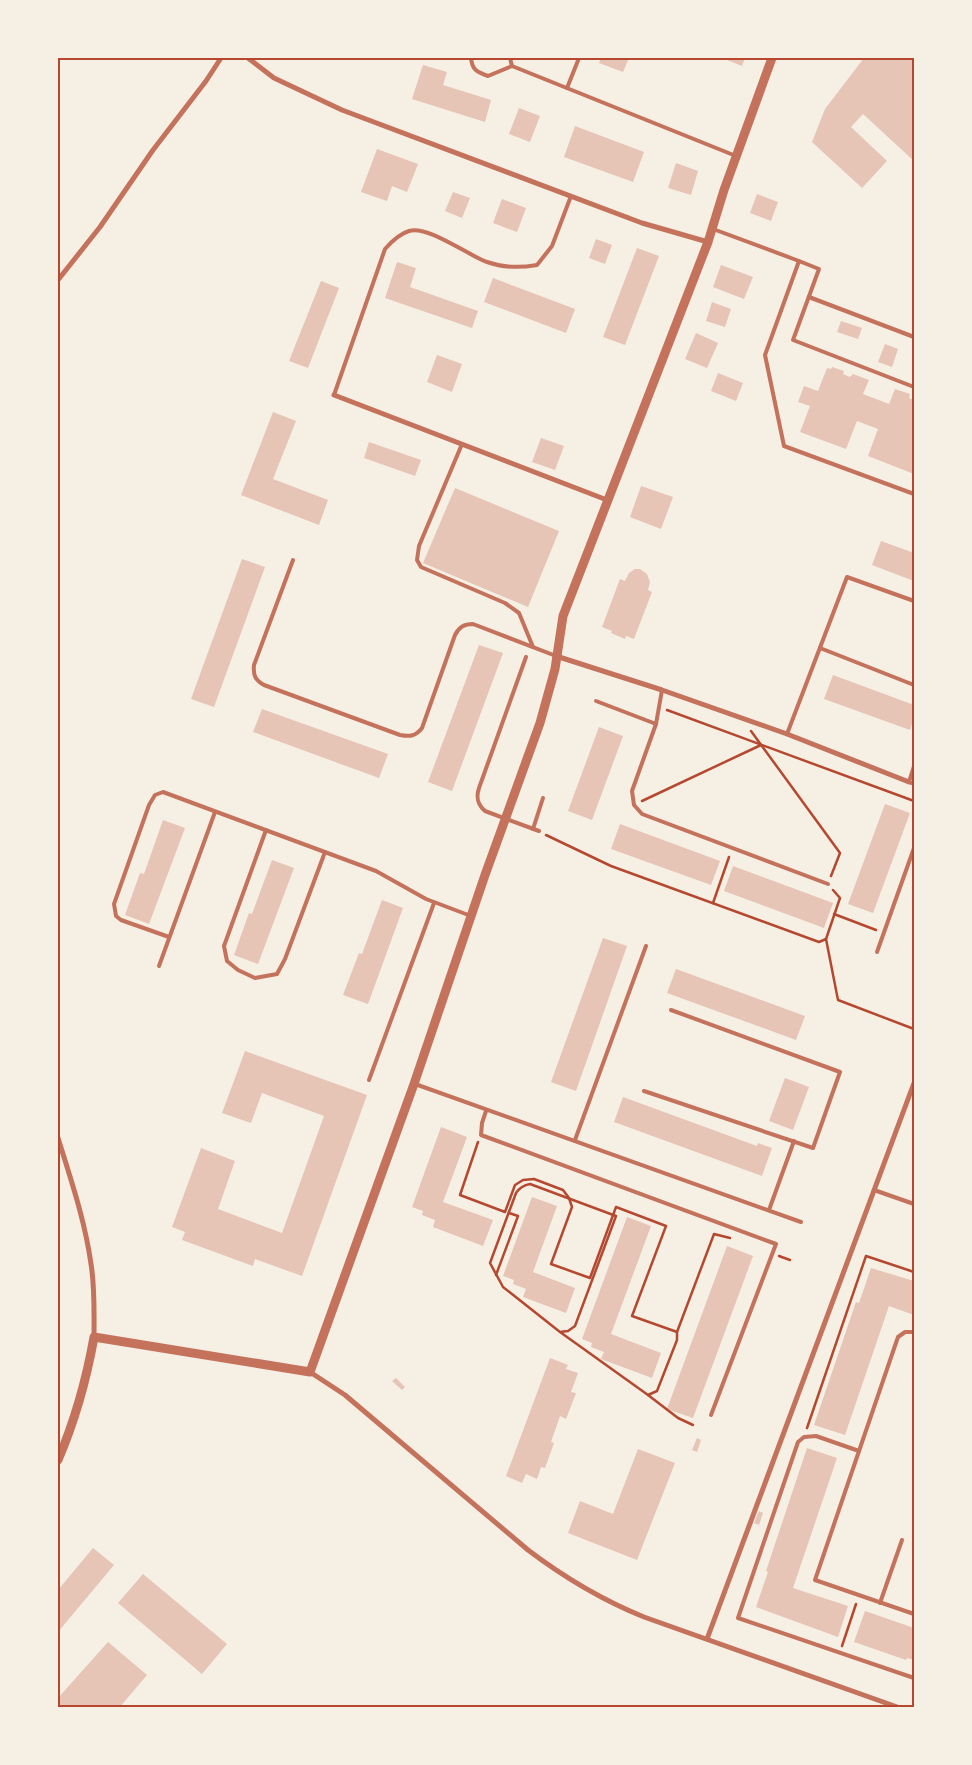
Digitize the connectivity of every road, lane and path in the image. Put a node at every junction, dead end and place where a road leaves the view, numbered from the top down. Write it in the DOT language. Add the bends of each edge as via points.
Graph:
graph roads {
  1 [pos="221,58"];
  2 [pos="248,58"];
  3 [pos="470,58"];
  4 [pos="510,58"];
  5 [pos="578,58"];
  6 [pos="772,58"];
  7 [pos="512,66"];
  8 [pos="567,88"];
  9 [pos="736,156"];
  10 [pos="571,196"];
  11 [pos="713,229"];
  12 [pos="708,242"];
  13 [pos="799,261"];
  14 [pos="58,280"];
  15 [pos="809,297"];
  16 [pos="914,337"];
  17 [pos="914,387"];
  18 [pos="334,395"];
  19 [pos="462,444"];
  20 [pos="914,494"];
  21 [pos="607,500"];
  22 [pos="293,560"];
  23 [pos="914,601"];
  24 [pos="533,647"];
  25 [pos="820,648"];
  26 [pos="556,656"];
  27 [pos="526,658"];
  28 [pos="914,686"];
  29 [pos="662,690"];
  30 [pos="596,701"];
  31 [pos="659,708"];
  32 [pos="742,718"];
  33 [pos="656,724"];
  34 [pos="787,734"];
  35 [pos="761,745"];
  36 [pos="914,766"];
  37 [pos="912,783"];
  38 [pos="543,798"];
  39 [pos="914,801"];
  40 [pos="634,805"];
  41 [pos="216,812"];
  42 [pos="506,818"];
  43 [pos="533,829"];
  44 [pos="266,830"];
  45 [pos="539,831"];
  46 [pos="732,848"];
  47 [pos="914,848"];
  48 [pos="326,852"];
  49 [pos="828,884"];
  50 [pos="434,903"];
  51 [pos="713,903"];
  52 [pos="834,914"];
  53 [pos="471,916"];
  54 [pos="884,933"];
  55 [pos="169,937"];
  56 [pos="826,939"];
  57 [pos="646,946"];
  58 [pos="877,952"];
  59 [pos="159,966"];
  60 [pos="671,1010"];
  61 [pos="914,1029"];
  62 [pos="369,1080"];
  63 [pos="914,1083"];
  64 [pos="414,1084"];
  65 [pos="644,1091"];
  66 [pos="486,1111"];
  67 [pos="481,1134"];
  68 [pos="58,1138"];
  69 [pos="575,1140"];
  70 [pos="794,1142"];
  71 [pos="59,1148"];
  72 [pos="874,1190"];
  73 [pos="569,1198"];
  74 [pos="914,1202"];
  75 [pos="768,1210"];
  76 [pos="507,1212"];
  77 [pos="614,1214"];
  78 [pos="801,1222"];
  79 [pos="732,1238"];
  80 [pos="772,1253"];
  81 [pos="790,1260"];
  82 [pos="914,1272"];
  83 [pos="496,1276"];
  84 [pos="591,1279"];
  85 [pos="560,1332"];
  86 [pos="677,1332"];
  87 [pos="914,1332"];
  88 [pos="94,1337"];
  89 [pos="310,1372"];
  90 [pos="648,1396"];
  91 [pos="711,1415"];
  92 [pos="693,1424"];
  93 [pos="804,1437"];
  94 [pos="859,1451"];
  95 [pos="58,1460"];
  96 [pos="902,1540"];
  97 [pos="859,1595"];
  98 [pos="880,1602"];
  99 [pos="914,1614"];
  100 [pos="707,1639"];
  101 [pos="840,1653"];
  102 [pos="914,1678"];
  103 [pos="900,1708"];
  1 -- 14 [label="street"];
  2 -- 10 [label="street" via="274,78 342,110"];
  3 -- 7 [label="lane" via="476,71 488,76"];
  4 -- 7 [label="lane"];
  5 -- 8 [label="lane"];
  6 -- 9 [label="street"];
  7 -- 8 [label="lane"];
  8 -- 9 [label="lane"];
  9 -- 11 [label="street"];
  10 -- 12 [label="street" via="642,223"];
  10 -- 18 [label="lane" via="552,246 537,265 516,268 487,262 432,234 411,230 396,237 385,249"];
  11 -- 12 [label="street"];
  11 -- 13 [label="lane"];
  12 -- 21 [label="street"];
  13 -- 15 [label="lane" via="819,269"];
  13 -- 20 [label="lane" via="765,355 784,446"];
  15 -- 16 [label="street"];
  15 -- 17 [label="lane" via="793,340"];
  18 -- 19 [label="street"];
  19 -- 21 [label="street"];
  19 -- 24 [label="lane" via="419,546 417,560 421,567 505,603 519,613"];
  21 -- 26 [label="street" via="563,616"];
  22 -- 24 [label="lane" via="253,674 259,682 282,692 400,735 409,736 422,728 452,643 462,626 473,624"];
  23 -- 25 [label="lane" via="847,577"];
  24 -- 26 [label="lane"];
  25 -- 28 [label="lane"];
  25 -- 34 [label="lane"];
  26 -- 29 [label="street"];
  26 -- 42 [label="street" via="540,723"];
  27 -- 42 [label="lane" via="477,793 481,808"];
  29 -- 31 [label="lane"];
  29 -- 32 [label="street"];
  30 -- 33 [label="lane"];
  31 -- 33 [label="lane"];
  31 -- 35 [label="path"];
  32 -- 34 [label="street"];
  32 -- 35 [label="path"];
  33 -- 40 [label="lane" via="632,791"];
  34 -- 37 [label="street"];
  35 -- 39 [label="path"];
  35 -- 40 [label="path"];
  35 -- 49 [label="path" via="840,853"];
  36 -- 37 [label="lane"];
  38 -- 43 [label="lane"];
  40 -- 46 [label="lane" via="642,814"];
  41 -- 44 [label="lane"];
  41 -- 55 [label="lane"];
  41 -- 55 [label="lane" via="163,792 155,796 150,805 114,904 116,916 121,920"];
  42 -- 43 [label="lane"];
  42 -- 53 [label="street"];
  43 -- 45 [label="lane"];
  44 -- 48 [label="lane"];
  44 -- 48 [label="lane" via="224,946 227,961 255,978 277,974"];
  45 -- 51 [label="path" via="611,866"];
  46 -- 49 [label="lane"];
  46 -- 51 [label="path"];
  47 -- 54 [label="lane"];
  48 -- 50 [label="lane" via="376,871"];
  49 -- 52 [label="path" via="840,898"];
  50 -- 53 [label="lane"];
  50 -- 62 [label="lane"];
  51 -- 56 [label="path" via="819,942"];
  52 -- 54 [label="path"];
  52 -- 56 [label="path"];
  53 -- 64 [label="street"];
  54 -- 58 [label="lane"];
  55 -- 59 [label="lane"];
  56 -- 61 [label="path" via="838,1000"];
  57 -- 69 [label="lane"];
  60 -- 70 [label="lane" via="840,1072 813,1148"];
  63 -- 72 [label="street"];
  64 -- 66 [label="lane"];
  64 -- 89 [label="street"];
  65 -- 70 [label="lane"];
  66 -- 67 [label="lane"];
  66 -- 69 [label="lane"];
  67 -- 76 [label="path" via="460,1195"];
  67 -- 80 [label="lane" via="776,1244"];
  68 -- 71 [label="street"];
  69 -- 75 [label="lane"];
  70 -- 75 [label="lane"];
  71 -- 88 [label="street" via="92,1265"];
  72 -- 74 [label="street"];
  72 -- 100 [label="street"];
  73 -- 76 [label="path" via="526,1184 519,1189"];
  73 -- 76 [label="path" via="562,1190 534,1179 523,1180 515,1185"];
  73 -- 77 [label="path"];
  73 -- 84 [label="path" via="572,1207 551,1264"];
  75 -- 78 [label="lane"];
  76 -- 83 [label="path" via="490,1263"];
  76 -- 83 [label="path" via="518,1216"];
  77 -- 84 [label="path"];
  77 -- 86 [label="path" via="616,1206 666,1226 632,1316"];
  79 -- 86 [label="path" via="714,1234"];
  80 -- 81 [label="path"];
  80 -- 91 [label="lane"];
  82 -- 93 [label="path" via="866,1256"];
  83 -- 85 [label="path" via="503,1287"];
  84 -- 85 [label="path" via="575,1326"];
  85 -- 90 [label="path"];
  86 -- 90 [label="path" via="677,1340 657,1391"];
  87 -- 94 [label="lane" via="905,1332 898,1337"];
  88 -- 89 [label="street"];
  88 -- 95 [label="street" via="86,1379"];
  89 -- 100 [label="street" via="345,1395 558,1572 617,1606"];
  90 -- 92 [label="path" via="678,1418"];
  93 -- 94 [label="lane" via="816,1436"];
  93 -- 101 [label="lane" via="798,1442 738,1618"];
  94 -- 97 [label="lane" via="815,1580"];
  96 -- 98 [label="lane"];
  97 -- 98 [label="lane"];
  97 -- 101 [label="path"];
  98 -- 99 [label="lane"];
  100 -- 103 [label="street"];
  101 -- 102 [label="lane"];
}
